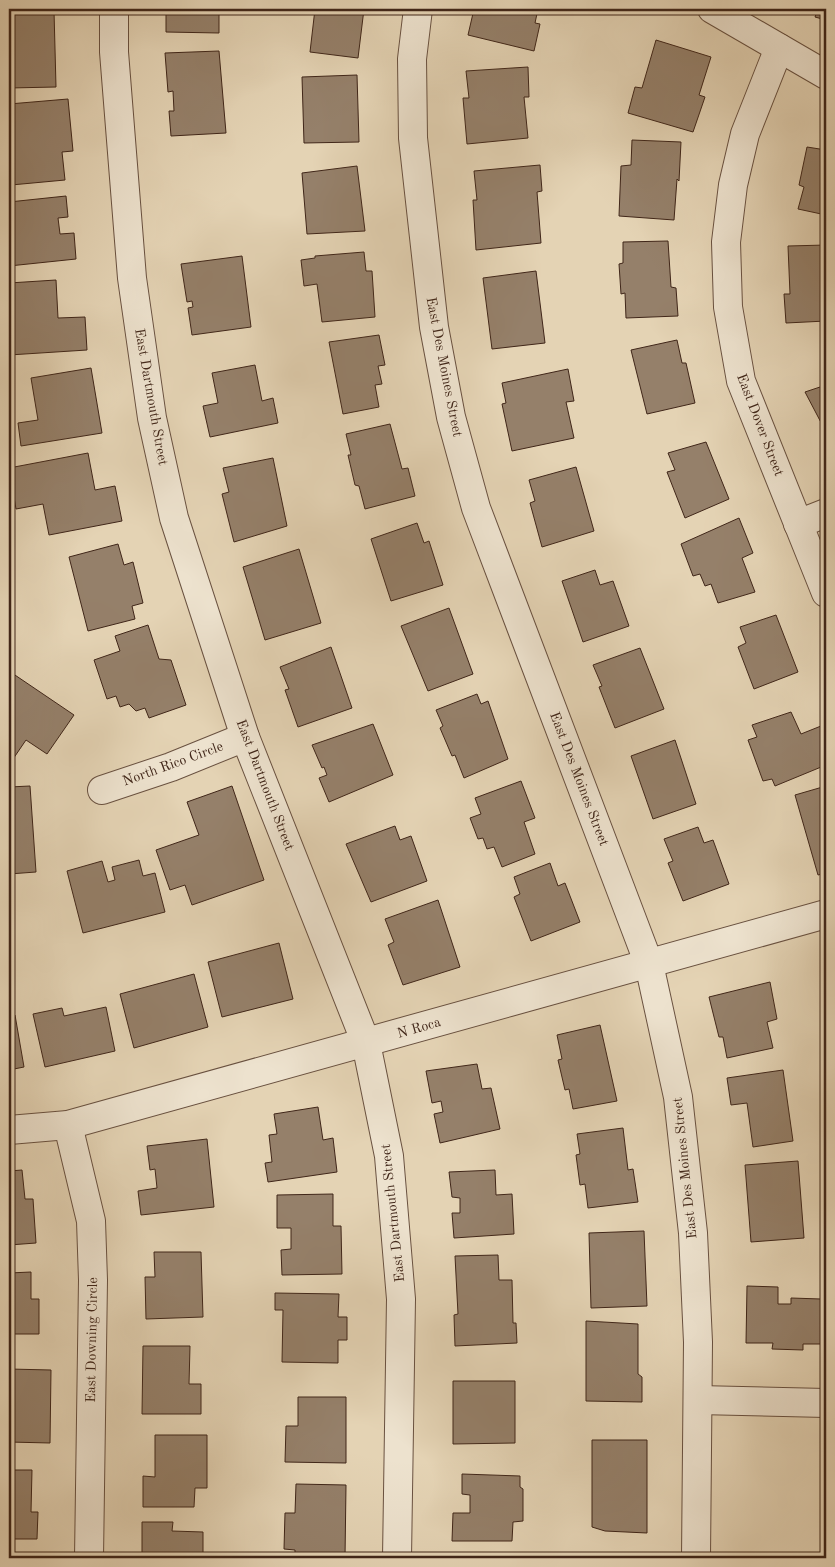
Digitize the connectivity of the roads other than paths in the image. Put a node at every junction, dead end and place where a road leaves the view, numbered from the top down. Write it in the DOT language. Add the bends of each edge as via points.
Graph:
graph roads {
  1 [pos="114,9"];
  2 [pos="418,9"];
  3 [pos="712,9"];
  4 [pos="780,48"];
  5 [pos="826,75"];
  6 [pos="826,513"];
  7 [pos="798,524"];
  8 [pos="826,592"];
  9 [pos="245,737"];
  10 [pos="102,790"];
  11 [pos="826,914"];
  12 [pos="648,964"];
  13 [pos="366,1043"];
  14 [pos="68,1125"];
  15 [pos="9,1130"];
  16 [pos="698,1400"];
  17 [pos="826,1403"];
  18 [pos="89,1558"];
  19 [pos="398,1558"];
  20 [pos="696,1558"];
  1 -- 9 [label="street, East Dartmouth Street" via="116,80 132,278 152,418 174,518"];
  2 -- 12 [label="street, East Des Moines Street" via="412,59 413,138 434,327 451,417 476,508"];
  3 -- 4 [label="street"];
  4 -- 5 [label="street"];
  4 -- 7 [label="street, East Dover Street" via="745,134 733,185 726,242 726,274 728,307 741,381"];
  6 -- 7 [label="street"];
  7 -- 8 [label="street, East Dover Street"];
  9 -- 10 [label="street, North Rico Circle"];
  9 -- 13 [label="street, East Dartmouth Street"];
  11 -- 12 [label="street, N Roca"];
  12 -- 13 [label="street, N Roca"];
  12 -- 16 [label="street, East Des Moines Street" via="678,1097 693,1232"];
  13 -- 14 [label="street, N Roca"];
  13 -- 19 [label="street, East Dartmouth Street" via="389,1156 401,1299"];
  14 -- 15 [label="street, N Roca"];
  14 -- 18 [label="street, East Downing Circle" via="91,1221"];
  16 -- 17 [label="street"];
  16 -- 20 [label="street, East Des Moines Street"];
}
